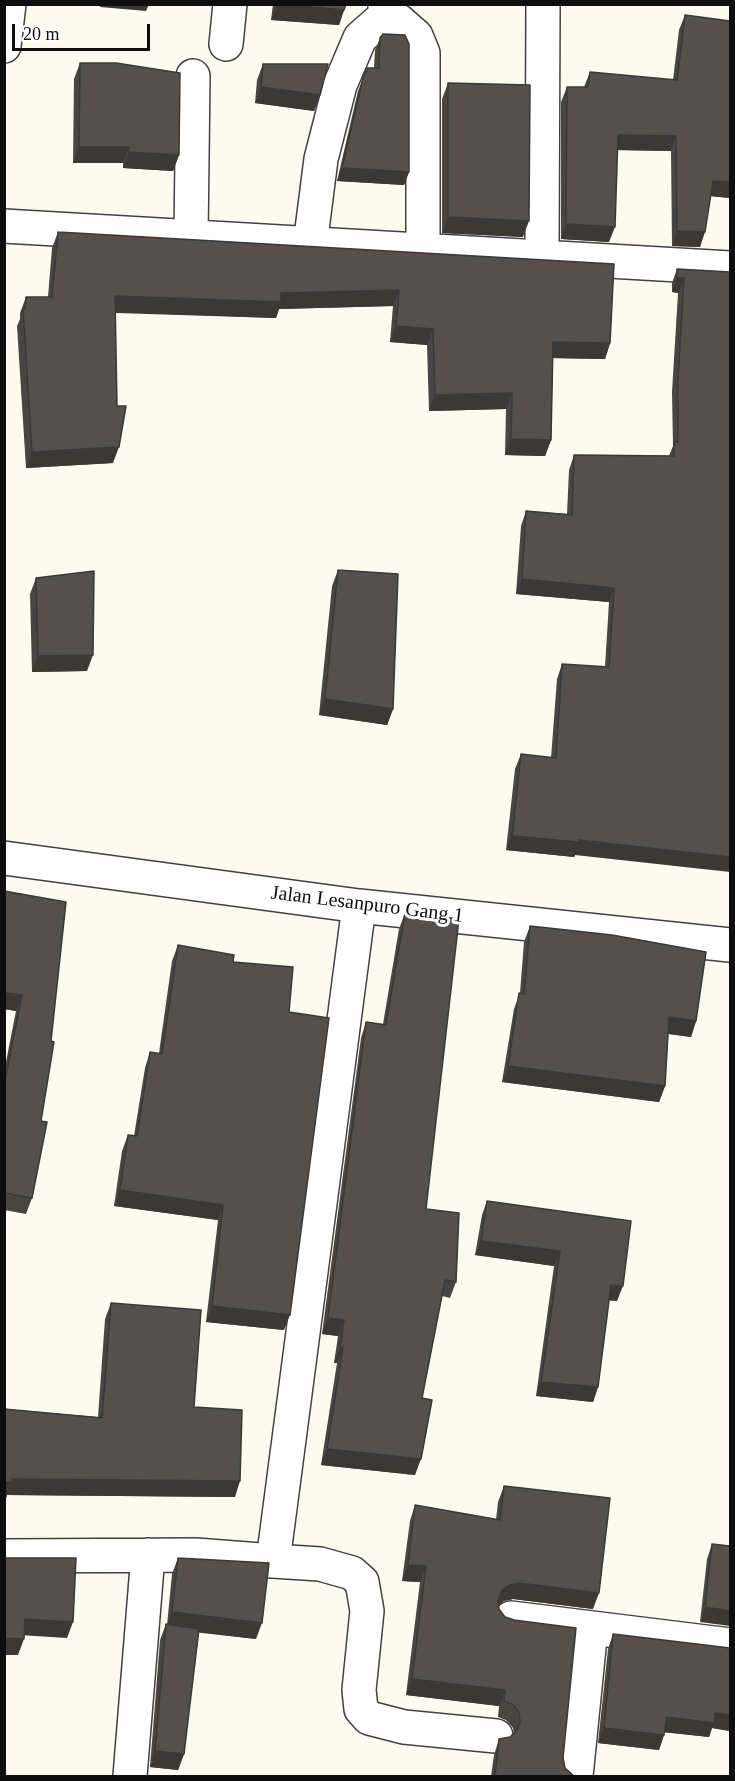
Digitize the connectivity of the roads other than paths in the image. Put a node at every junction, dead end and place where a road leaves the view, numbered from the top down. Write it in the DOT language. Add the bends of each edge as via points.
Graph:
graph roads {
  1 [pos="9,4"];
  2 [pos="230,4"];
  3 [pos="543,4"];
  4 [pos="385,10"];
  5 [pos="226,44"];
  6 [pos="4,46"];
  7 [pos="193,76"];
  8 [pos="4,226"];
  9 [pos="191,237"];
  10 [pos="310,245"];
  11 [pos="423,252"];
  12 [pos="542,258"];
  13 [pos="730,268"];
  14 [pos="4,858"];
  15 [pos="359,906"];
  16 [pos="730,945"];
  17 [pos="4,1556"];
  18 [pos="148,1556"];
  19 [pos="273,1561"];
  20 [pos="511,1618"];
  21 [pos="591,1628"];
  22 [pos="730,1645"];
  23 [pos="496,1736"];
  24 [pos="576,1756"];
  25 [pos="130,1776"];
  1 -- 6 [label="street"];
  2 -- 5 [label="street"];
  3 -- 12 [label="street"];
  4 -- 10 [label="street" via="360,38 339,85 321,159"];
  4 -- 11 [label="street" via="416,36 423,53"];
  7 -- 9 [label="street"];
  8 -- 9 [label="street"];
  9 -- 10 [label="street"];
  10 -- 11 [label="street"];
  11 -- 12 [label="street"];
  12 -- 13 [label="street"];
  14 -- 15 [label="street, Jalan Lesanpuro Gang 1"];
  15 -- 16 [label="street, Jalan Lesanpuro Gang 1"];
  15 -- 19 [label="street"];
  17 -- 18 [label="street"];
  18 -- 19 [label="street"];
  18 -- 25 [label="street"];
  19 -- 23 [label="street" via="320,1564 352,1572 362,1582 367,1611 359,1690 361,1709 369,1718 405,1727"];
  20 -- 21 [label="street"];
  21 -- 22 [label="street"];
  21 -- 24 [label="street"];
}
